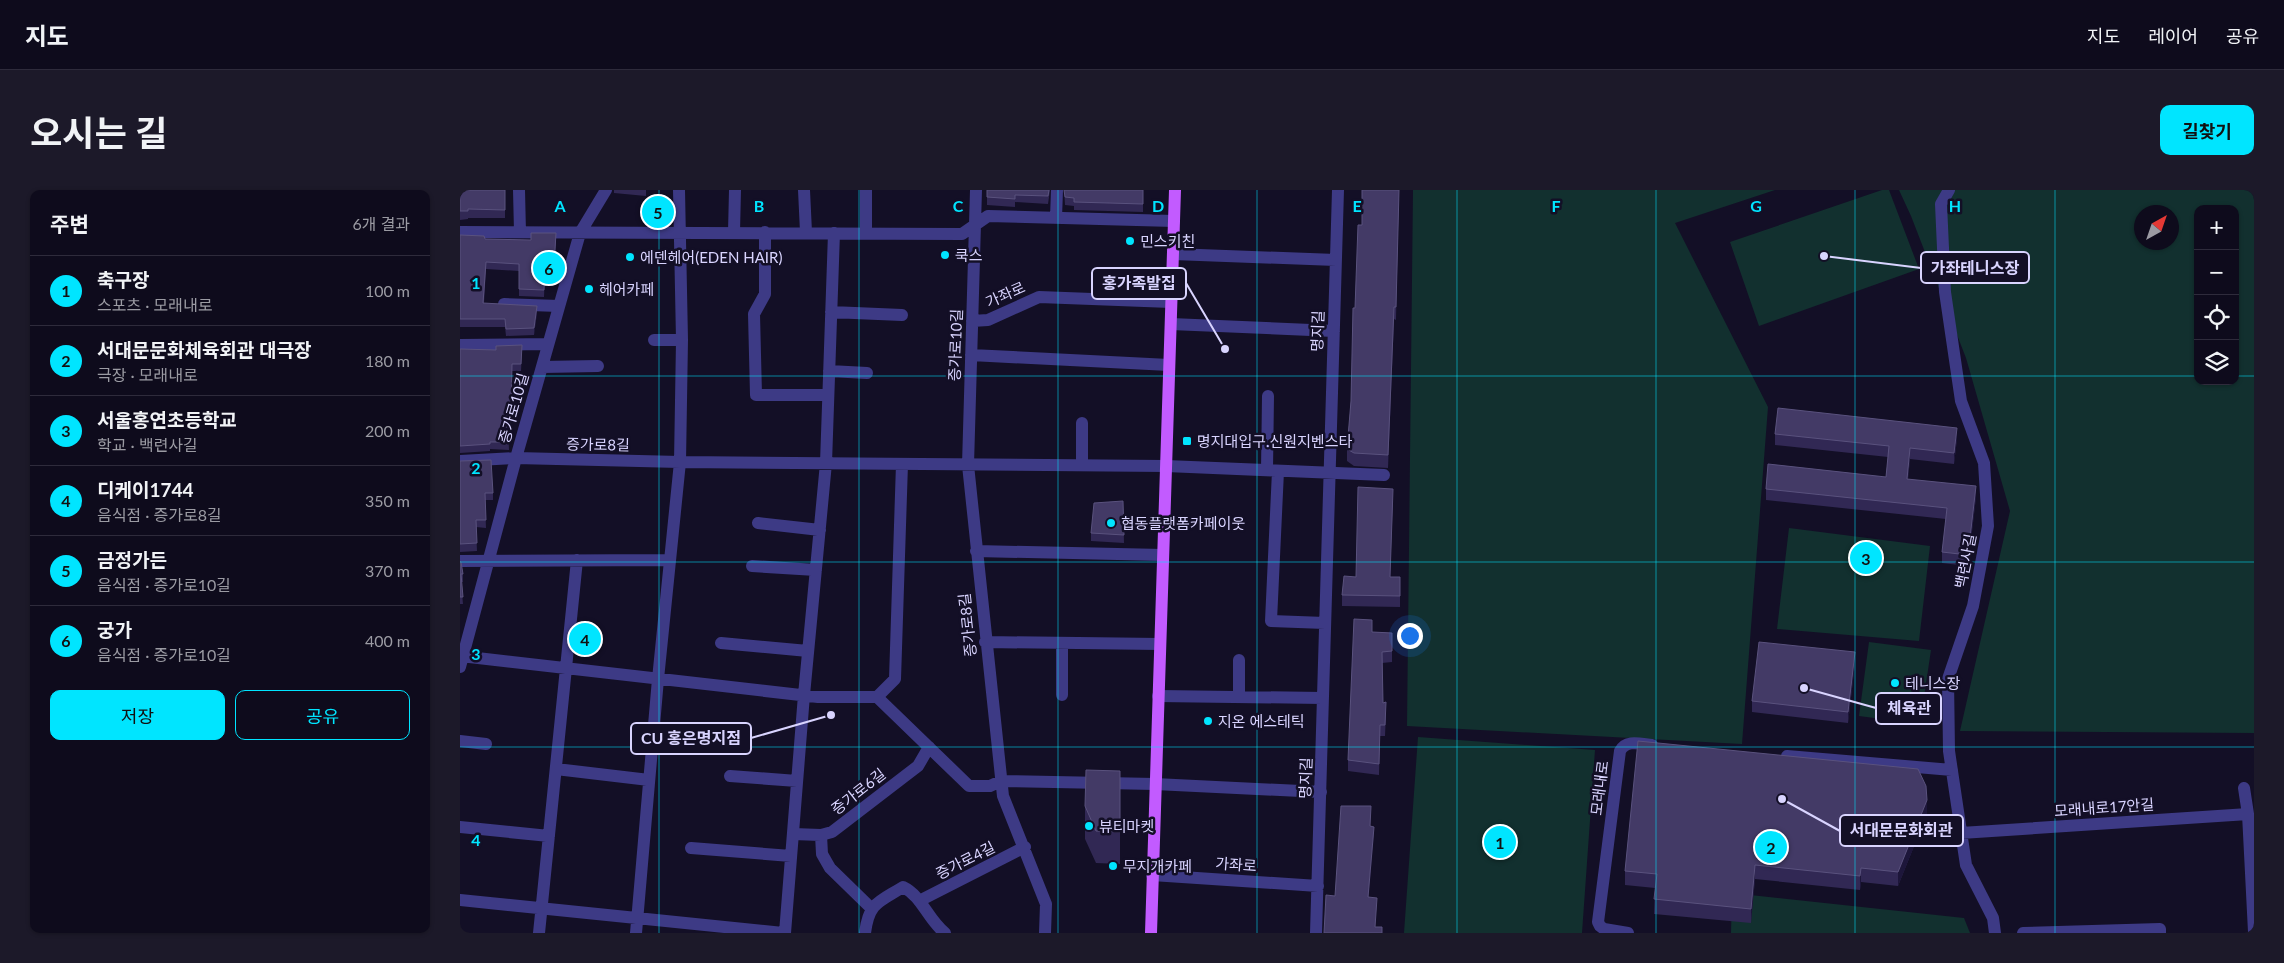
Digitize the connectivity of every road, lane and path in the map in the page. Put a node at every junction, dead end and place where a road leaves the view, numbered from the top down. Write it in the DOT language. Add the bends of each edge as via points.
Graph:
graph roads {
  1 [pos="519,190"];
  2 [pos="606,190"];
  3 [pos="679,190"];
  4 [pos="734,190"];
  5 [pos="804,190"];
  6 [pos="866,190"];
  7 [pos="976,190"];
  8 [pos="1057,190"];
  9 [pos="1175,190"];
  10 [pos="1338,190"];
  11 [pos="1949,190"];
  12 [pos="1056,218"];
  13 [pos="1174,221"];
  14 [pos="975,227"];
  15 [pos="460,232"];
  16 [pos="520,232"];
  17 [pos="679,232"];
  18 [pos="734,232"];
  19 [pos="765,232"];
  20 [pos="806,232"];
  21 [pos="580,233"];
  22 [pos="834,233"];
  23 [pos="866,233"];
  24 [pos="1173,254"];
  25 [pos="1336,260"];
  26 [pos="1171,302"];
  27 [pos="504,304"];
  28 [pos="559,306"];
  29 [pos="831,312"];
  30 [pos="902,315"];
  31 [pos="972,321"];
  32 [pos="1171,324"];
  33 [pos="1334,331"];
  34 [pos="654,340"];
  35 [pos="682,340"];
  36 [pos="460,344"];
  37 [pos="548,344"];
  38 [pos="971,355"];
  39 [pos="1169,365"];
  40 [pos="542,366"];
  41 [pos="598,366"];
  42 [pos="829,371"];
  43 [pos="867,374"];
  44 [pos="828,394"];
  45 [pos="1268,396"];
  46 [pos="1082,423"];
  47 [pos="516,458"];
  48 [pos="460,461"];
  49 [pos="680,462"];
  50 [pos="826,464"];
  51 [pos="902,464"];
  52 [pos="968,465"];
  53 [pos="1082,465"];
  54 [pos="1166,466"];
  55 [pos="1272,471"];
  56 [pos="1330,473"];
  57 [pos="1384,475"];
  58 [pos="758,523"];
  59 [pos="820,530"];
  60 [pos="976,551"];
  61 [pos="1163,555"];
  62 [pos="488,560"];
  63 [pos="577,560"];
  64 [pos="670,560"];
  65 [pos="460,561"];
  66 [pos="752,566"];
  67 [pos="816,570"];
  68 [pos="1325,623"];
  69 [pos="985,642"];
  70 [pos="721,643"];
  71 [pos="1062,643"];
  72 [pos="1160,644"];
  73 [pos="808,651"];
  74 [pos="461,660"];
  75 [pos="1239,660"];
  76 [pos="567,668"];
  77 [pos="658,679"];
  78 [pos="804,695"];
  79 [pos="1062,695"];
  80 [pos="1158,696"];
  81 [pos="877,697"];
  82 [pos="1239,697"];
  83 [pos="1323,698"];
  84 [pos="460,740"];
  85 [pos="486,744"];
  86 [pos="929,747"];
  87 [pos="1667,747"];
  88 [pos="1775,755"];
  89 [pos="556,769"];
  90 [pos="1952,770"];
  91 [pos="730,776"];
  92 [pos="649,780"];
  93 [pos="797,781"];
  94 [pos="1001,781"];
  95 [pos="1155,784"];
  96 [pos="2244,788"];
  97 [pos="1321,792"];
  98 [pos="2248,814"];
  99 [pos="460,827"];
  100 [pos="1961,832"];
  101 [pos="793,834"];
  102 [pos="549,836"];
  103 [pos="821,836"];
  104 [pos="1025,847"];
  105 [pos="691,848"];
  106 [pos="791,856"];
  107 [pos="2252,858"];
  108 [pos="1152,875"];
  109 [pos="1318,886"];
  110 [pos="460,900"];
  111 [pos="919,901"];
  112 [pos="871,908"];
  113 [pos="541,910"];
  114 [pos="638,918"];
  115 [pos="713,929"];
  116 [pos="2254,932"];
  117 [pos="539,933"];
  118 [pos="636,933"];
  119 [pos="784,933"];
  120 [pos="865,933"];
  121 [pos="945,933"];
  122 [pos="1045,933"];
  123 [pos="1150,933"];
  124 [pos="1316,933"];
  125 [pos="1628,933"];
  126 [pos="1995,933"];
  127 [pos="2023,933"];
  128 [pos="2160,933"];
  1 -- 16 [label="street"];
  2 -- 21 [label="street, 증가로10길"];
  3 -- 17 [label="street"];
  4 -- 18 [label="street"];
  5 -- 20 [label="street"];
  6 -- 23 [label="street"];
  7 -- 14 [label="street, 증가로10길"];
  8 -- 12 [label="street"];
  9 -- 13 [label="main road"];
  10 -- 25 [label="street, 명지길"];
  11 -- 90 [label="street, 백련사길" via="1941,204 1945,292 1961,401 1984,463 1988,526 1973,606 1948,679"];
  12 -- 13 [label="street"];
  12 -- 14 [label="street" via="988,216"];
  13 -- 24 [label="main road"];
  14 -- 23 [label="street" via="962,234"];
  14 -- 31 [label="street, 증가로10길"];
  15 -- 16 [label="street"];
  16 -- 21 [label="street"];
  17 -- 18 [label="street"];
  17 -- 21 [label="street"];
  17 -- 35 [label="street"];
  18 -- 19 [label="street"];
  19 -- 20 [label="street"];
  19 -- 44 [label="street" via="765,294 754,314 756,395"];
  20 -- 22 [label="street"];
  21 -- 28 [label="street, 증가로10길"];
  22 -- 23 [label="street"];
  22 -- 29 [label="street"];
  24 -- 25 [label="street"];
  24 -- 26 [label="main road"];
  25 -- 33 [label="street, 명지길"];
  26 -- 31 [label="street, 가좌로" via="1039,297 988,320"];
  26 -- 32 [label="main road"];
  27 -- 28 [label="street"];
  28 -- 37 [label="street, 증가로10길"];
  29 -- 30 [label="street"];
  29 -- 42 [label="street"];
  31 -- 38 [label="street, 증가로10길"];
  32 -- 33 [label="street"];
  32 -- 39 [label="main road"];
  33 -- 56 [label="street, 명지길"];
  34 -- 35 [label="street"];
  35 -- 49 [label="street"];
  36 -- 37 [label="street"];
  37 -- 40 [label="street, 증가로10길"];
  38 -- 39 [label="street"];
  38 -- 52 [label="street, 증가로10길"];
  39 -- 54 [label="main road"];
  40 -- 41 [label="street, 증가로10길"];
  40 -- 47 [label="street, 증가로10길"];
  42 -- 43 [label="street"];
  42 -- 44 [label="street"];
  44 -- 50 [label="street"];
  45 -- 55 [label="street"];
  46 -- 53 [label="street"];
  47 -- 48 [label="street, 증가로8길"];
  47 -- 49 [label="street, 증가로8길"];
  47 -- 62 [label="street"];
  49 -- 50 [label="street, 증가로8길"];
  49 -- 64 [label="street"];
  50 -- 51 [label="street, 증가로8길"];
  50 -- 59 [label="street"];
  51 -- 52 [label="street, 증가로8길"];
  51 -- 81 [label="street" via="895,679"];
  52 -- 53 [label="street, 증가로8길"];
  52 -- 60 [label="street, 증가로8길"];
  53 -- 54 [label="street, 증가로8길"];
  54 -- 55 [label="street"];
  54 -- 61 [label="main road"];
  55 -- 56 [label="street"];
  55 -- 68 [label="street" via="1271,621"];
  56 -- 57 [label="street"];
  56 -- 68 [label="street, 명지길"];
  58 -- 59 [label="street"];
  59 -- 67 [label="street"];
  60 -- 61 [label="street"];
  60 -- 69 [label="street, 증가로8길"];
  61 -- 72 [label="main road"];
  62 -- 63 [label="street"];
  62 -- 65 [label="street"];
  62 -- 74 [label="street"];
  63 -- 64 [label="street"];
  63 -- 76 [label="street"];
  64 -- 77 [label="street"];
  66 -- 67 [label="street"];
  67 -- 73 [label="street"];
  68 -- 83 [label="street, 명지길"];
  69 -- 71 [label="street"];
  69 -- 94 [label="street, 증가로8길"];
  70 -- 73 [label="street"];
  71 -- 72 [label="street"];
  71 -- 79 [label="street"];
  72 -- 80 [label="main road"];
  73 -- 78 [label="street"];
  74 -- 76 [label="street"];
  75 -- 82 [label="street"];
  76 -- 77 [label="street"];
  76 -- 89 [label="street"];
  77 -- 78 [label="street"];
  77 -- 92 [label="street"];
  78 -- 81 [label="street"];
  78 -- 93 [label="street"];
  80 -- 82 [label="street"];
  80 -- 95 [label="main road"];
  81 -- 86 [label="street"];
  82 -- 83 [label="street"];
  83 -- 97 [label="street, 명지길"];
  84 -- 85 [label="street"];
  86 -- 94 [label="street" via="969,786 990,786"];
  86 -- 103 [label="street, 증가로6길" via="918,766 832,832"];
  87 -- 125 [label="street, 모래내로" via="1628,743 1620,752 1598,922 1604,929"];
  88 -- 90 [label="street"];
  89 -- 92 [label="street"];
  89 -- 102 [label="street"];
  90 -- 100 [label="street, 백련사길"];
  91 -- 93 [label="street"];
  92 -- 114 [label="street"];
  93 -- 101 [label="street"];
  94 -- 95 [label="street"];
  94 -- 104 [label="street" via="1003,796"];
  95 -- 97 [label="street"];
  95 -- 108 [label="main road"];
  96 -- 98 [label="street"];
  97 -- 109 [label="street, 명지길"];
  98 -- 100 [label="street, 모래내로17안길"];
  98 -- 107 [label="street"];
  99 -- 102 [label="street"];
  100 -- 126 [label="street, 백련사길" via="1966,865 1993,918"];
  101 -- 103 [label="street"];
  101 -- 106 [label="street"];
  102 -- 113 [label="street"];
  103 -- 112 [label="street" via="822,854 830,868"];
  104 -- 111 [label="street, 증가로4길"];
  104 -- 122 [label="street" via="1046,904"];
  105 -- 106 [label="street"];
  106 -- 119 [label="street"];
  107 -- 116 [label="street"];
  108 -- 109 [label="street, 가좌로"];
  108 -- 123 [label="main road"];
  109 -- 124 [label="street, 명지길"];
  110 -- 113 [label="street"];
  111 -- 112 [label="street" via="913,892 903,887"];
  111 -- 121 [label="street"];
  112 -- 120 [label="street"];
  113 -- 114 [label="street"];
  113 -- 117 [label="street"];
  114 -- 115 [label="street"];
  114 -- 118 [label="street"];
  115 -- 119 [label="street"];
  127 -- 128 [label="street" via="2160,929"];
}
